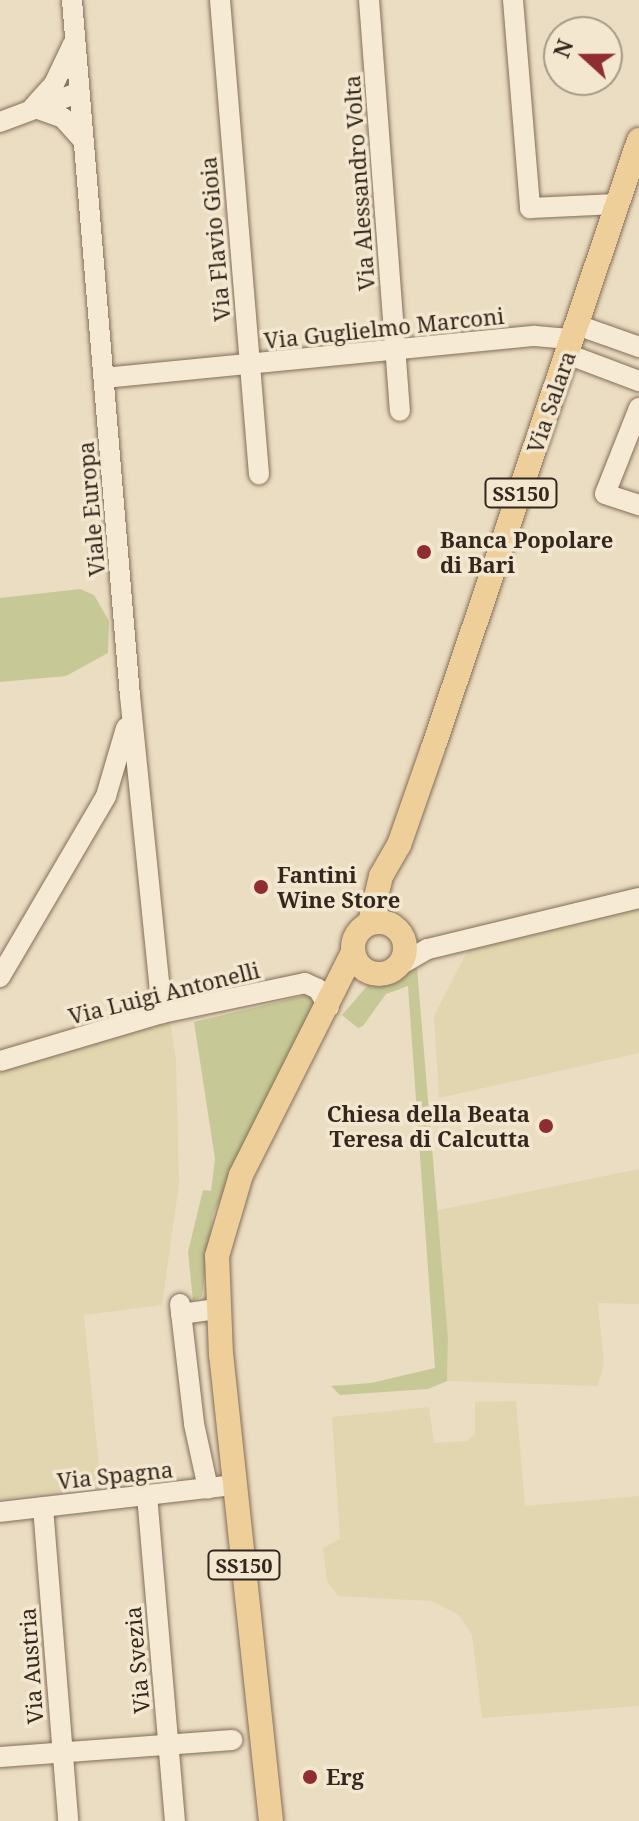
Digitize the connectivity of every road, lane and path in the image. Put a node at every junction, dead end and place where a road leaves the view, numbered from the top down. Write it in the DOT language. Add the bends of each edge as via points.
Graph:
graph roads {
  1 [pos="72,0"];
  2 [pos="220,0"];
  3 [pos="369,0"];
  4 [pos="513,0"];
  5 [pos="75,37"];
  6 [pos="80,92"];
  7 [pos="33,107"];
  8 [pos="0,122"];
  9 [pos="639,140"];
  10 [pos="84,141"];
  11 [pos="617,204"];
  12 [pos="572,340"];
  13 [pos="639,347"];
  14 [pos="396,353"];
  15 [pos="249,365"];
  16 [pos="104,378"];
  17 [pos="639,381"];
  18 [pos="639,408"];
  19 [pos="400,411"];
  20 [pos="259,474"];
  21 [pos="639,505"];
  22 [pos="130,696"];
  23 [pos="399,845"];
  24 [pos="639,898"];
  25 [pos="370,923"];
  26 [pos="400,934"];
  27 [pos="428,949"];
  28 [pos="353,952"];
  29 [pos="398,966"];
  30 [pos="369,972"];
  31 [pos="0,977"];
  32 [pos="333,999"];
  33 [pos="162,1013"];
  34 [pos="0,1061"];
  35 [pos="217,1309"];
  36 [pos="235,1485"];
  37 [pos="208,1488"];
  38 [pos="147,1495"];
  39 [pos="43,1507"];
  40 [pos="0,1512"];
  41 [pos="232,1740"];
  42 [pos="169,1744"];
  43 [pos="61,1752"];
  44 [pos="0,1757"];
  45 [pos="68,1821"];
  46 [pos="175,1821"];
  47 [pos="271,1821"];
  1 -- 5 [label="street, Viale Europa"];
  2 -- 15 [label="street, Via Flavio Gioia"];
  3 -- 14 [label="street, Via Alessandro Volta"];
  4 -- 11 [label="street" via="530,208"];
  5 -- 6 [label="street, Viale Europa"];
  5 -- 7 [label="street" via="59,77"];
  6 -- 7 [label="street"];
  6 -- 10 [label="street, Viale Europa"];
  7 -- 8 [label="street"];
  7 -- 10 [label="street" via="63,118"];
  9 -- 11 [label="main road, Via Salara / SS150"];
  10 -- 16 [label="street, Viale Europa"];
  11 -- 12 [label="main road, Via Salara / SS150"];
  12 -- 13 [label="street"];
  12 -- 14 [label="street, Via Guglielmo Marconi" via="535,336"];
  12 -- 17 [label="street"];
  12 -- 23 [label="main road, Via Salara / SS150"];
  14 -- 15 [label="street, Via Guglielmo Marconi"];
  14 -- 19 [label="street, Via Alessandro Volta"];
  15 -- 16 [label="street, Via Guglielmo Marconi"];
  15 -- 20 [label="street, Via Flavio Gioia"];
  16 -- 22 [label="street, Viale Europa"];
  18 -- 21 [label="street" via="605,494"];
  22 -- 31 [label="street" via="123,748 106,796"];
  22 -- 33 [label="street, Viale Europa"];
  23 -- 25 [label="main road, Via Salara / SS150" via="381,876"];
  23 -- 26 [label="main road, Via Salara / SS150" via="390,903"];
  24 -- 27 [label="street"];
  25 -- 26 [label="main road"];
  25 -- 28 [label="main road" via="356,935"];
  26 -- 27 [label="street"];
  26 -- 29 [label="main road"];
  27 -- 29 [label="street"];
  28 -- 30 [label="main road"];
  28 -- 32 [label="main road, SS150"];
  29 -- 30 [label="main road" via="385,973"];
  30 -- 32 [label="main road"];
  32 -- 33 [label="street, Via Luigi Antonelli" via="305,983"];
  32 -- 35 [label="main road, SS150" via="231,1197 217,1256"];
  33 -- 34 [label="street, Via Luigi Antonelli"];
  35 -- 36 [label="main road, SS150"];
  35 -- 37 [label="street" via="181,1309 194,1424"];
  36 -- 37 [label="street, Via Spagna"];
  36 -- 47 [label="main road, SS150"];
  37 -- 38 [label="street, Via Spagna"];
  38 -- 39 [label="street, Via Spagna"];
  38 -- 42 [label="street, Via Svezia"];
  39 -- 40 [label="street, Via Spagna"];
  39 -- 43 [label="street, Via Austria"];
  41 -- 42 [label="street"];
  42 -- 43 [label="street"];
  42 -- 46 [label="street, Via Svezia"];
  43 -- 44 [label="street"];
  43 -- 45 [label="street, Via Austria"];
}
